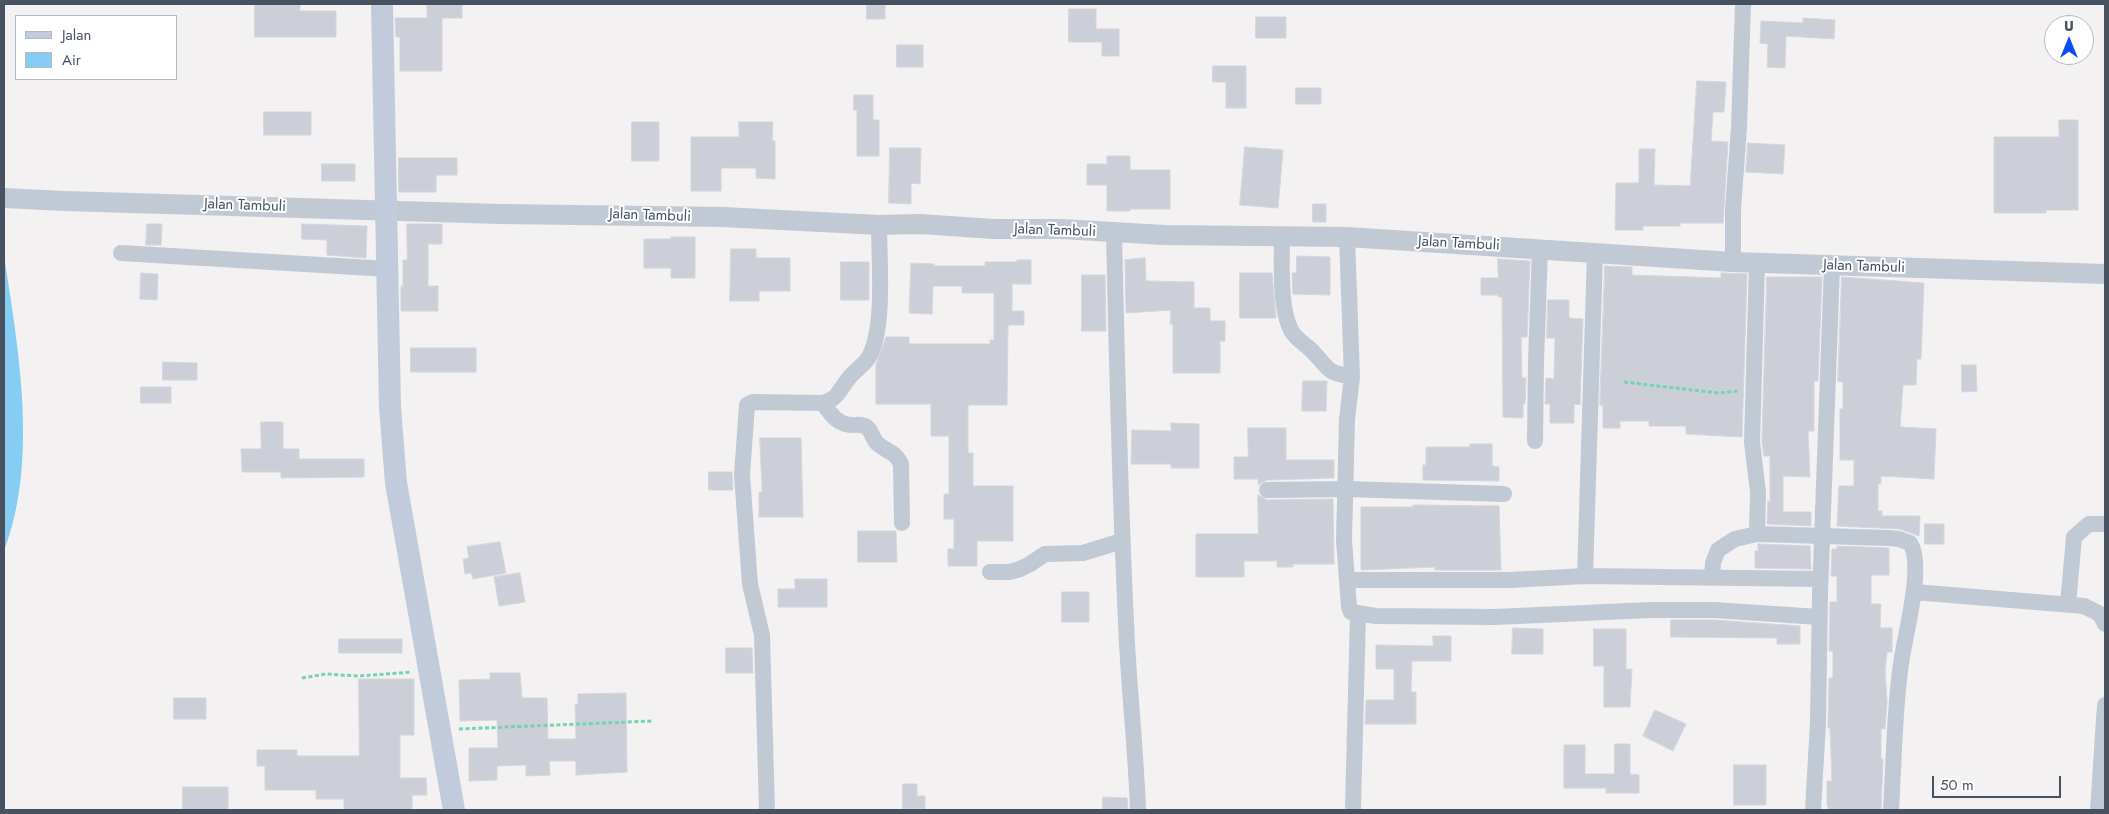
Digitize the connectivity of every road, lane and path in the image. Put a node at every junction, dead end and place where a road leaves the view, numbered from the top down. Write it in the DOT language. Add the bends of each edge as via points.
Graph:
graph roads {
  1 [pos="382,4"];
  2 [pos="1743,4"];
  3 [pos="4,198"];
  4 [pos="385,210"];
  5 [pos="879,225"];
  6 [pos="1114,234"];
  7 [pos="1282,236"];
  8 [pos="1347,237"];
  9 [pos="1540,249"];
  10 [pos="1595,252"];
  11 [pos="121,253"];
  12 [pos="1733,262"];
  13 [pos="1757,264"];
  14 [pos="1832,266"];
  15 [pos="388,269"];
  16 [pos="2105,274"];
  17 [pos="1352,377"];
  18 [pos="1624,382"];
  19 [pos="1755,390"];
  20 [pos="823,404"];
  21 [pos="1535,441"];
  22 [pos="1347,489"];
  23 [pos="1267,490"];
  24 [pos="1504,494"];
  25 [pos="902,523"];
  26 [pos="2105,524"];
  27 [pos="1757,534"];
  28 [pos="1822,536"];
  29 [pos="1122,541"];
  30 [pos="990,572"];
  31 [pos="1585,576"];
  32 [pos="1712,577"];
  33 [pos="1820,578"];
  34 [pos="1348,580"];
  35 [pos="1914,592"];
  36 [pos="2068,604"];
  37 [pos="1358,614"];
  38 [pos="1819,617"];
  39 [pos="2105,624"];
  40 [pos="430,670"];
  41 [pos="302,678"];
  42 [pos="2105,705"];
  43 [pos="652,721"];
  44 [pos="441,730"];
  45 [pos="1353,808"];
  46 [pos="454,810"];
  47 [pos="767,810"];
  48 [pos="1138,810"];
  49 [pos="1813,810"];
  50 [pos="1892,810"];
  51 [pos="2098,810"];
  1 -- 4 [label="main road"];
  2 -- 12 [label="street"];
  3 -- 4 [label="street, Jalan Tambuli"];
  4 -- 5 [label="street, Jalan Tambuli" via="723,217"];
  4 -- 15 [label="main road"];
  5 -- 6 [label="street, Jalan Tambuli" via="1060,229"];
  5 -- 20 [label="street" via="879,305 873,348 869,358 855,370 839,394"];
  6 -- 7 [label="street, Jalan Tambuli"];
  6 -- 29 [label="street"];
  7 -- 8 [label="street, Jalan Tambuli"];
  7 -- 17 [label="street" via="1286,319 1292,333 1331,373"];
  8 -- 9 [label="street, Jalan Tambuli"];
  8 -- 17 [label="street"];
  9 -- 10 [label="street, Jalan Tambuli"];
  9 -- 21 [label="street"];
  10 -- 12 [label="street, Jalan Tambuli"];
  10 -- 31 [label="street"];
  11 -- 15 [label="street"];
  12 -- 13 [label="street, Jalan Tambuli"];
  13 -- 14 [label="street, Jalan Tambuli"];
  13 -- 19 [label="street"];
  14 -- 16 [label="street, Jalan Tambuli"];
  14 -- 28 [label="street"];
  15 -- 40 [label="main road" via="390,407 396,483"];
  17 -- 22 [label="street" via="1347,419"];
  18 -- 19 [label="path" via="1719,393"];
  19 -- 27 [label="street" via="1752,442 1758,492"];
  20 -- 25 [label="street" via="843,424 867,427 877,444 898,458 901,464"];
  20 -- 47 [label="street" via="753,402 746,411 742,483 750,584 762,635"];
  22 -- 23 [label="street"];
  22 -- 24 [label="street"];
  22 -- 34 [label="street" via="1344,540"];
  26 -- 36 [label="street" via="2090,524 2074,537"];
  27 -- 28 [label="street"];
  27 -- 32 [label="street" via="1735,539 1718,550"];
  28 -- 33 [label="street"];
  28 -- 35 [label="street" via="1900,539 1910,543 1914,554"];
  29 -- 30 [label="street" via="1083,553 1045,554 1020,569"];
  29 -- 48 [label="street"];
  31 -- 32 [label="street"];
  31 -- 34 [label="street" via="1510,580"];
  32 -- 33 [label="street"];
  33 -- 38 [label="street"];
  34 -- 37 [label="street" via="1349,607 1351,612"];
  35 -- 36 [label="street"];
  35 -- 50 [label="street" via="1901,663"];
  36 -- 39 [label="street" via="2094,610"];
  37 -- 38 [label="street" via="1496,617 1714,610"];
  37 -- 45 [label="street"];
  38 -- 49 [label="street"];
  40 -- 41 [label="path"];
  40 -- 44 [label="main road"];
  42 -- 51 [label="street"];
  43 -- 44 [label="path"];
  44 -- 46 [label="main road"];
}
